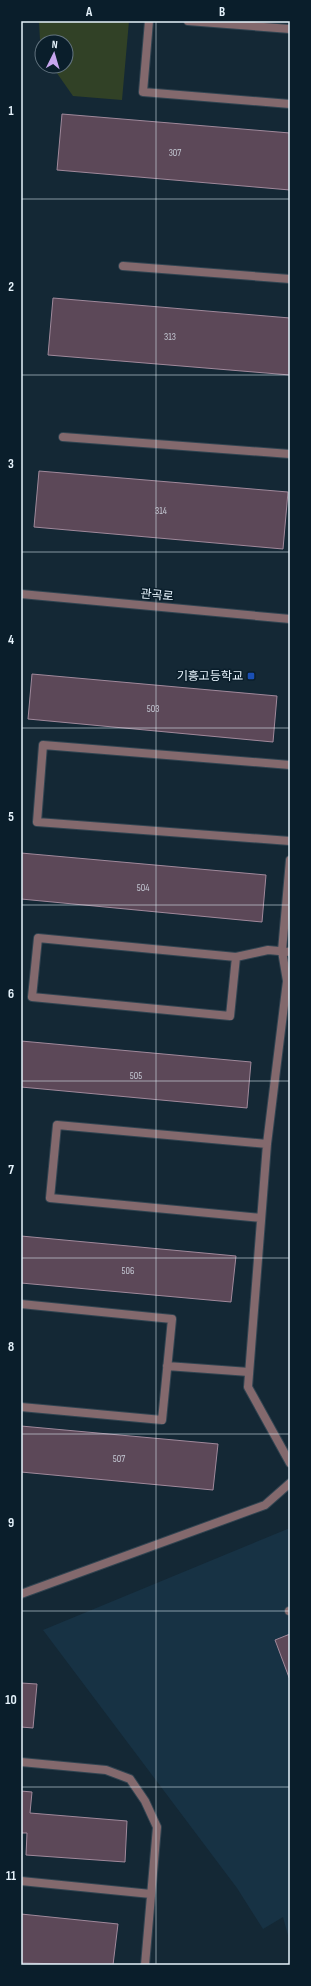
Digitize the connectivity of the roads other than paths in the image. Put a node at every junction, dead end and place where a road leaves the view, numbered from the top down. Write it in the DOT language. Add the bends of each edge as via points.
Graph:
graph roads {
  1 [pos="149,21"];
  2 [pos="188,21"];
  3 [pos="290,29"];
  4 [pos="290,104"];
  5 [pos="123,266"];
  6 [pos="290,279"];
  7 [pos="63,437"];
  8 [pos="290,454"];
  9 [pos="21,594"];
  10 [pos="290,619"];
  11 [pos="290,765"];
  12 [pos="290,841"];
  13 [pos="290,860"];
  14 [pos="286,951"];
  15 [pos="236,957"];
  16 [pos="267,1144"];
  17 [pos="261,1218"];
  18 [pos="21,1304"];
  19 [pos="167,1366"];
  20 [pos="249,1372"];
  21 [pos="21,1407"];
  22 [pos="290,1463"];
  23 [pos="290,1483"];
  24 [pos="21,1594"];
  25 [pos="21,1762"];
  26 [pos="21,1882"];
  27 [pos="151,1894"];
  28 [pos="145,1965"];
  1 -- 4 [label="street" via="143,92"];
  2 -- 3 [label="street"];
  5 -- 6 [label="street"];
  7 -- 8 [label="street"];
  9 -- 10 [label="street, 관곡로"];
  11 -- 12 [label="street" via="43,745 37,822"];
  13 -- 14 [label="street"];
  14 -- 15 [label="street" via="268,950"];
  14 -- 16 [label="street" via="287,982"];
  15 -- 15 [label="street" via="38,938 32,997 230,1016"];
  16 -- 17 [label="street"];
  16 -- 17 [label="street" via="57,1124 50,1198"];
  17 -- 20 [label="street"];
  18 -- 19 [label="street" via="172,1319"];
  19 -- 20 [label="street"];
  19 -- 21 [label="street" via="162,1420"];
  20 -- 22 [label="street" via="248,1388"];
  23 -- 24 [label="street" via="265,1505"];
  25 -- 27 [label="street" via="106,1770 130,1779 145,1801 157,1827"];
  26 -- 27 [label="street"];
  27 -- 28 [label="street"];
}
